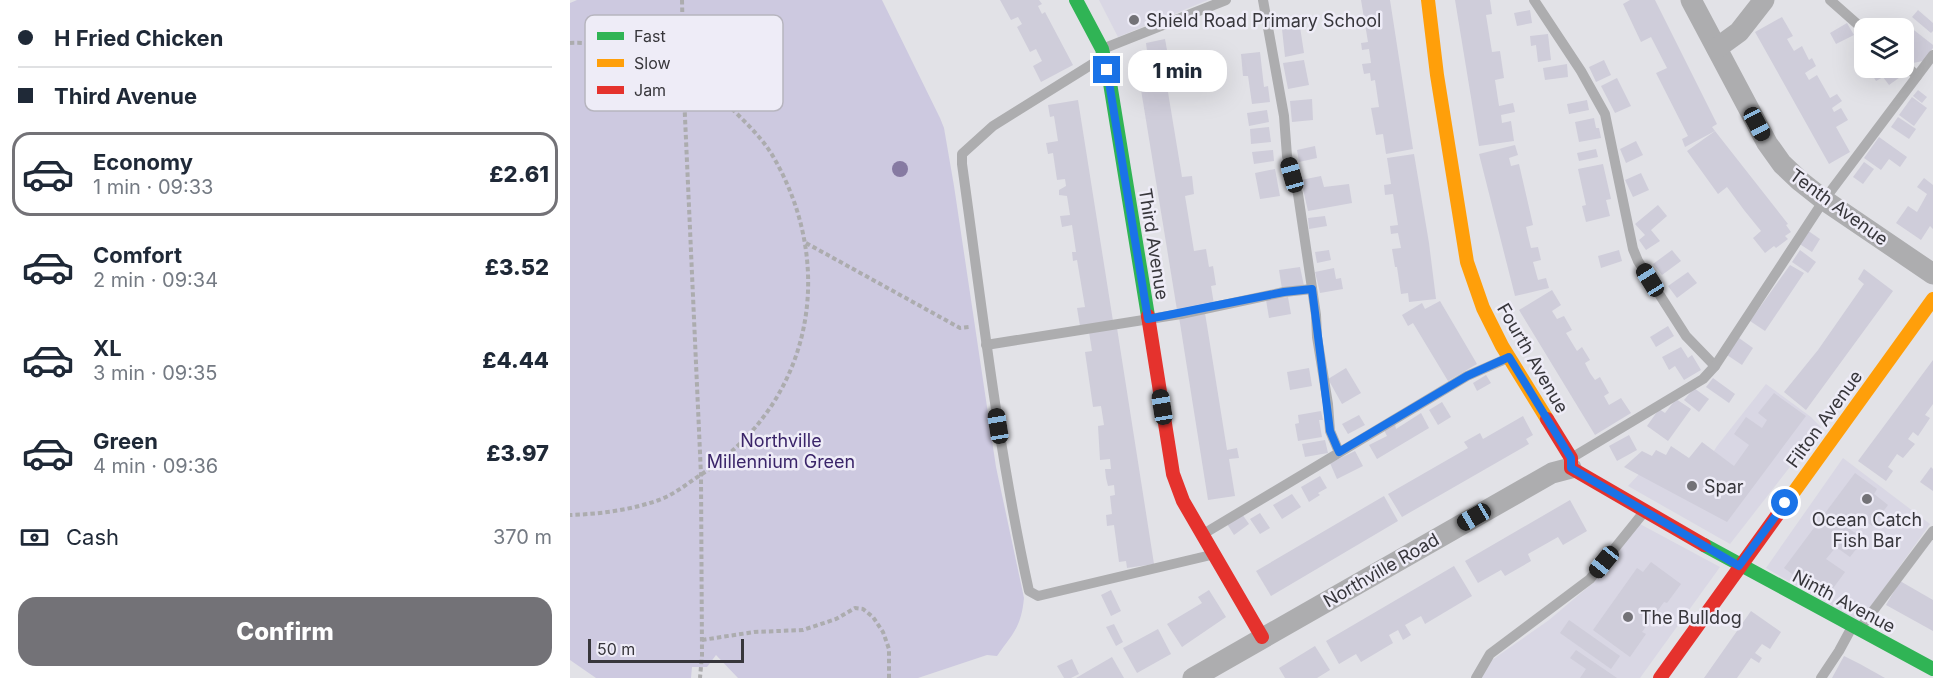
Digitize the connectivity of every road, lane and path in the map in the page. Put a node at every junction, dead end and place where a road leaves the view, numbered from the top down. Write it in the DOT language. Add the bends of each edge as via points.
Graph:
graph roads {
  1 [pos="682,0"];
  2 [pos="1076,0"];
  3 [pos="1226,0"];
  4 [pos="1263,0"];
  5 [pos="1428,0"];
  6 [pos="1534,0"];
  7 [pos="1691,0"];
  8 [pos="1764,0"];
  9 [pos="1830,0"];
  10 [pos="682,15"];
  11 [pos="1854,21"];
  12 [pos="585,42"];
  13 [pos="570,43"];
  14 [pos="1717,48"];
  15 [pos="1103,53"];
  16 [pos="1933,55"];
  17 [pos="1914,73"];
  18 [pos="1917,76"];
  19 [pos="685,111"];
  20 [pos="734,111"];
  21 [pos="1824,200"];
  22 [pos="806,242"];
  23 [pos="1933,274"];
  24 [pos="1312,289"];
  25 [pos="1933,299"];
  26 [pos="1148,319"];
  27 [pos="971,326"];
  28 [pos="986,345"];
  29 [pos="1509,357"];
  30 [pos="1715,366"];
  31 [pos="1339,452"];
  32 [pos="1571,463"];
  33 [pos="702,475"];
  34 [pos="1644,512"];
  35 [pos="570,515"];
  36 [pos="1933,531"];
  37 [pos="1202,534"];
  38 [pos="1214,555"];
  39 [pos="1739,566"];
  40 [pos="1856,627"];
  41 [pos="1262,638"];
  42 [pos="702,640"];
  43 [pos="1933,669"];
  44 [pos="700,678"];
  45 [pos="889,678"];
  46 [pos="1193,678"];
  47 [pos="1476,678"];
  48 [pos="1660,678"];
  49 [pos="1821,678"];
  1 -- 10 [label="path"];
  2 -- 15 [label="street, Third Avenue"];
  3 -- 15 [label="lane"];
  4 -- 24 [label="lane"];
  5 -- 29 [label="street, Fourth Avenue" via="1467,262 1484,308"];
  6 -- 30 [label="lane" via="1605,114 1638,261 1686,336"];
  7 -- 14 [label="street, Tenth Avenue"];
  8 -- 14 [label="street" via="1739,32"];
  9 -- 11 [label="lane"];
  12 -- 13 [label="path"];
  14 -- 21 [label="street, Tenth Avenue" via="1767,143 1782,164"];
  15 -- 26 [label="street, Third Avenue"];
  15 -- 28 [label="lane" via="993,126 962,154"];
  16 -- 18 [label="lane"];
  17 -- 18 [label="lane"];
  18 -- 21 [label="lane"];
  19 -- 33 [label="path"];
  20 -- 22 [label="path" via="774,157 797,208"];
  21 -- 23 [label="street, Tenth Avenue"];
  21 -- 30 [label="lane"];
  22 -- 27 [label="path" via="960,328"];
  22 -- 33 [label="path" via="807,318 787,378 754,430 736,450"];
  24 -- 26 [label="lane"];
  24 -- 31 [label="lane" via="1330,431"];
  25 -- 39 [label="street, Filton Avenue"];
  26 -- 28 [label="lane"];
  26 -- 37 [label="street, Third Avenue" via="1173,474"];
  28 -- 38 [label="lane" via="1010,502 1029,591 1038,596"];
  29 -- 31 [label="lane" via="1467,376"];
  29 -- 32 [label="street, Fourth Avenue"];
  30 -- 32 [label="lane" via="1703,379"];
  31 -- 37 [label="lane"];
  32 -- 34 [label="street, Fourth Avenue"];
  32 -- 41 [label="street, Northville Road"];
  33 -- 35 [label="path" via="660,500 599,514"];
  33 -- 42 [label="path"];
  34 -- 39 [label="street, Fourth Avenue"];
  34 -- 47 [label="lane" via="1590,579 1490,654"];
  36 -- 40 [label="lane"];
  37 -- 38 [label="street, Third Avenue"];
  38 -- 41 [label="street, Third Avenue"];
  39 -- 40 [label="street, Ninth Avenue"];
  39 -- 48 [label="street, Filton Avenue"];
  40 -- 43 [label="street, Ninth Avenue"];
  40 -- 49 [label="lane"];
  41 -- 46 [label="street, Northville Road"];
  42 -- 44 [label="path"];
  42 -- 45 [label="path" via="803,630 836,620 855,608 863,609 883,632 889,648"];
}
